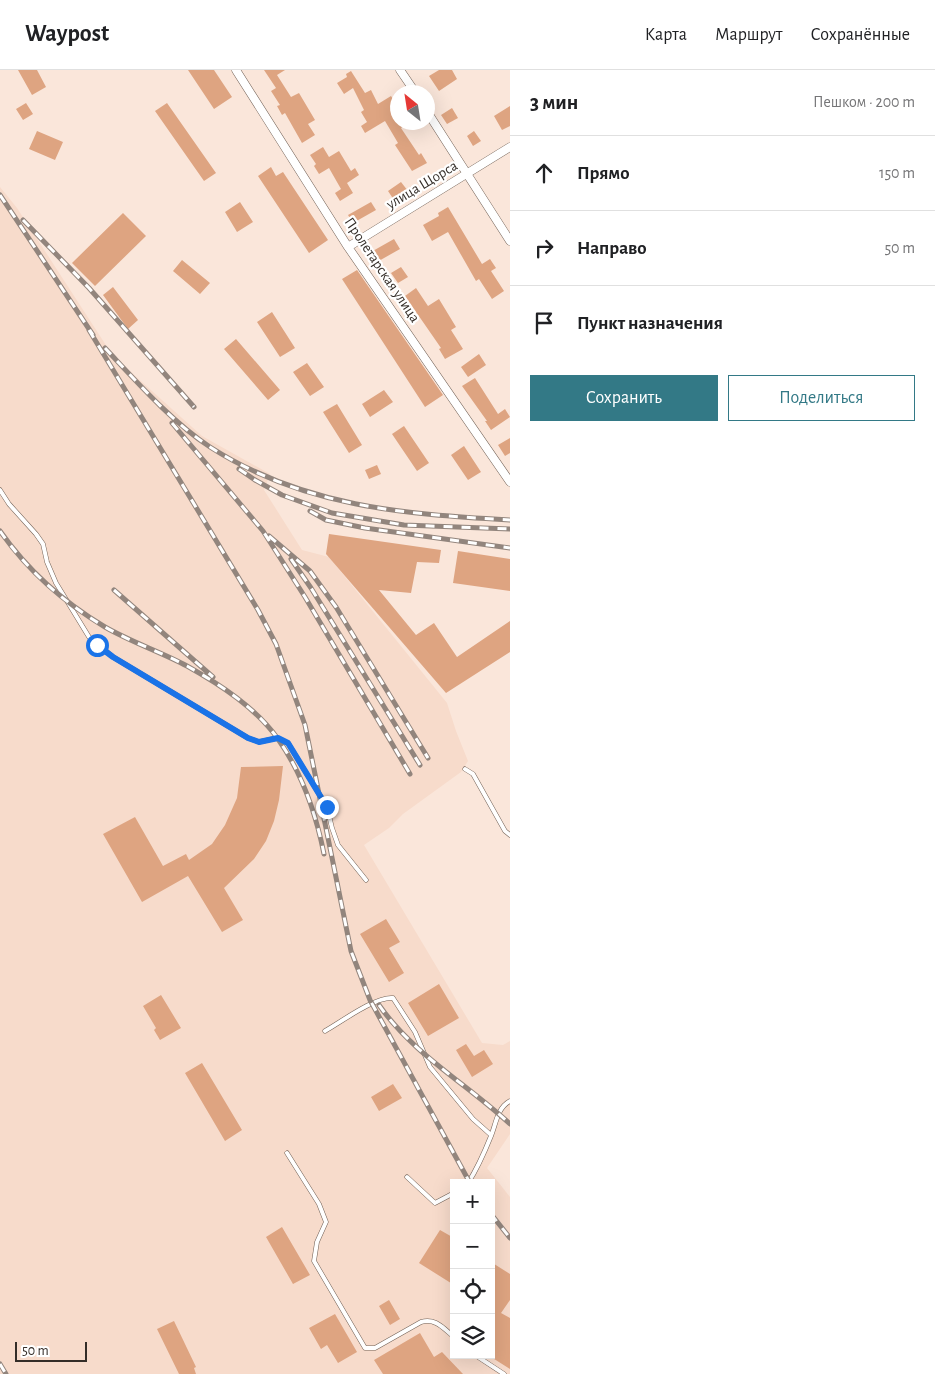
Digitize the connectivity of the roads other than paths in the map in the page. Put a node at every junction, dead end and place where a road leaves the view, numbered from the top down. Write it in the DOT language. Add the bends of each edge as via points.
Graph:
graph roads {
  1 [pos="236,70"];
  2 [pos="400,70"];
  3 [pos="410,85"];
  4 [pos="435,124"];
  5 [pos="510,147"];
  6 [pos="467,174"];
  7 [pos="510,240"];
  8 [pos="348,247"];
  9 [pos="510,482"];
  10 [pos="0,490"];
  11 [pos="465,769"];
  12 [pos="510,835"];
  13 [pos="366,880"];
  14 [pos="325,1032"];
  15 [pos="510,1101"];
  16 [pos="491,1135"];
  17 [pos="287,1153"];
  18 [pos="407,1177"];
  19 [pos="470,1179"];
  20 [pos="450,1195"];
  21 [pos="450,1333"];
  22 [pos="481,1359"];
  23 [pos="504,1374"];
  1 -- 8 [label="street, Пролетарская улица"];
  2 -- 3 [label="street"];
  4 -- 6 [label="street"];
  5 -- 6 [label="street, улица Щорса"];
  6 -- 7 [label="street"];
  6 -- 8 [label="street, улица Щорса"];
  8 -- 9 [label="street, Пролетарская улица"];
  10 -- 13 [label="lane" via="43,544 56,583 97,645 248,738 259,742 278,738 288,743 327,807 338,845"];
  11 -- 12 [label="lane" via="473,774"];
  14 -- 16 [label="lane" via="376,1001 393,998 415,1032 430,1067 473,1119"];
  15 -- 16 [label="lane" via="498,1113"];
  16 -- 19 [label="lane"];
  17 -- 21 [label="lane" via="319,1204 326,1222 317,1242 314,1261 365,1348 375,1348 428,1320 437,1322"];
  18 -- 20 [label="lane" via="435,1203"];
  22 -- 23 [label="lane"];
}
